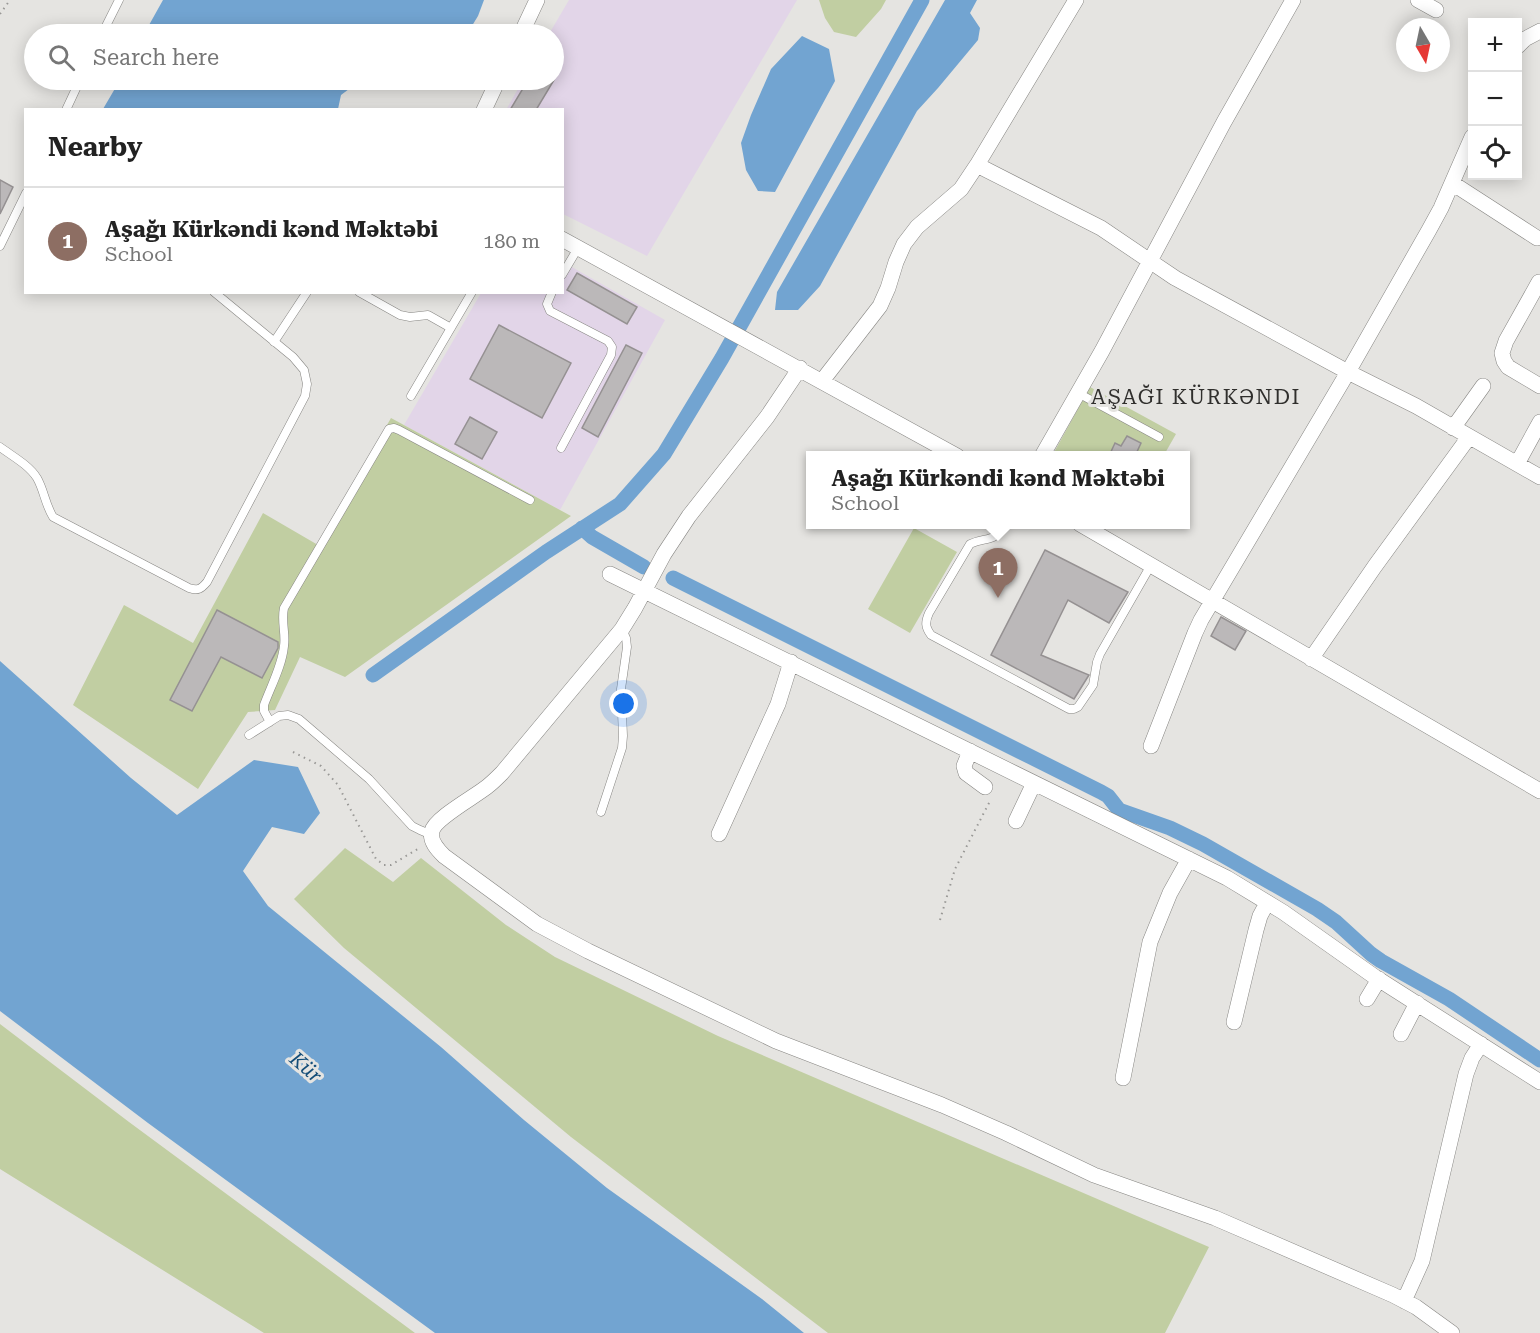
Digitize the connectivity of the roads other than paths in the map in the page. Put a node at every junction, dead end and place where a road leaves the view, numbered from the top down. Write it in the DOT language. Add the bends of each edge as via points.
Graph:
graph roads {
  1 [pos="119,0"];
  2 [pos="537,0"];
  3 [pos="1076,0"];
  4 [pos="1293,0"];
  5 [pos="1418,0"];
  6 [pos="1436,10"];
  7 [pos="107,24"];
  8 [pos="525,24"];
  9 [pos="1540,31"];
  10 [pos="1522,42"];
  11 [pos="75,90"];
  12 [pos="493,90"];
  13 [pos="67,108"];
  14 [pos="485,108"];
  15 [pos="1468,148"];
  16 [pos="977,165"];
  17 [pos="1452,183"];
  18 [pos="24,197"];
  19 [pos="1537,238"];
  20 [pos="564,240"];
  21 [pos="0,246"];
  22 [pos="578,248"];
  23 [pos="1150,262"];
  24 [pos="564,272"];
  25 [pos="1539,282"];
  26 [pos="216,294"];
  27 [pos="306,294"];
  28 [pos="363,294"];
  29 [pos="471,294"];
  30 [pos="551,294"];
  31 [pos="451,328"];
  32 [pos="274,342"];
  33 [pos="800,369"];
  34 [pos="1348,372"];
  35 [pos="822,381"];
  36 [pos="1484,386"];
  37 [pos="1540,387"];
  38 [pos="1078,393"];
  39 [pos="411,396"];
  40 [pos="1540,422"];
  41 [pos="1453,428"];
  42 [pos="1159,437"];
  43 [pos="1469,437"];
  44 [pos="0,447"];
  45 [pos="561,448"];
  46 [pos="948,451"];
  47 [pos="1045,451"];
  48 [pos="1517,464"];
  49 [pos="1540,477"];
  50 [pos="530,500"];
  51 [pos="1002,529"];
  52 [pos="1087,529"];
  53 [pos="1150,565"];
  54 [pos="610,574"];
  55 [pos="644,591"];
  56 [pos="1213,601"];
  57 [pos="622,629"];
  58 [pos="1311,659"];
  59 [pos="792,662"];
  60 [pos="270,722"];
  61 [pos="249,735"];
  62 [pos="1151,746"];
  63 [pos="970,751"];
  64 [pos="1034,783"];
  65 [pos="1540,791"];
  66 [pos="988,793"];
  67 [pos="601,812"];
  68 [pos="1016,821"];
  69 [pos="719,834"];
  70 [pos="432,837"];
  71 [pos="1189,859"];
  72 [pos="1268,903"];
  73 [pos="1379,979"];
  74 [pos="1367,999"];
  75 [pos="1416,1003"];
  76 [pos="1234,1022"];
  77 [pos="1401,1034"];
  78 [pos="1481,1044"];
  79 [pos="1123,1078"];
  80 [pos="1540,1082"];
  81 [pos="1404,1301"];
  82 [pos="1452,1333"];
  1 -- 7 [label="lane"];
  2 -- 8 [label="street"];
  3 -- 16 [label="street"];
  4 -- 23 [label="street"];
  5 -- 6 [label="street"];
  9 -- 10 [label="street"];
  11 -- 13 [label="lane"];
  12 -- 14 [label="street"];
  15 -- 17 [label="street"];
  16 -- 23 [label="street" via="1101,228"];
  16 -- 35 [label="street" via="961,189 917,227 904,244 880,306"];
  17 -- 19 [label="street"];
  17 -- 34 [label="street"];
  18 -- 21 [label="lane"];
  20 -- 22 [label="street"];
  22 -- 24 [label="lane"];
  22 -- 33 [label="street"];
  23 -- 34 [label="street"];
  23 -- 38 [label="street"];
  25 -- 37 [label="street" via="1502,353 1508,367"];
  26 -- 32 [label="lane"];
  27 -- 32 [label="lane"];
  28 -- 31 [label="lane" via="400,315 428,315"];
  29 -- 31 [label="lane"];
  30 -- 45 [label="lane" via="547,304 550,311 608,341 612,347"];
  31 -- 39 [label="lane"];
  32 -- 44 [label="lane" via="304,370 308,384 305,396 202,588 189,588 54,517 36,476"];
  33 -- 35 [label="street"];
  33 -- 55 [label="street" via="689,516"];
  34 -- 41 [label="street"];
  34 -- 56 [label="street"];
  35 -- 46 [label="street"];
  36 -- 41 [label="street"];
  38 -- 42 [label="lane"];
  38 -- 47 [label="street"];
  40 -- 48 [label="street"];
  41 -- 43 [label="street"];
  43 -- 48 [label="street"];
  43 -- 58 [label="street"];
  48 -- 49 [label="street"];
  50 -- 60 [label="lane" via="399,430 389,429 284,608 281,661 264,705"];
  51 -- 53 [label="lane" via="994,538 970,544 929,613 926,628 931,635 1069,709 1078,707 1093,685 1100,654"];
  52 -- 53 [label="street"];
  53 -- 56 [label="street"];
  54 -- 55 [label="street"];
  55 -- 57 [label="street"];
  55 -- 59 [label="street"];
  56 -- 58 [label="street"];
  56 -- 62 [label="street" via="1195,633"];
  57 -- 67 [label="lane" via="627,647 621,689 622,748"];
  57 -- 70 [label="street" via="502,774 435,825"];
  58 -- 65 [label="street"];
  59 -- 63 [label="street"];
  59 -- 69 [label="street" via="770,723"];
  60 -- 61 [label="lane"];
  60 -- 70 [label="lane" via="288,715 299,719 369,779 412,826"];
  63 -- 64 [label="street"];
  63 -- 66 [label="street" via="964,766 966,772"];
  64 -- 68 [label="street"];
  64 -- 71 [label="street"];
  70 -- 81 [label="street" via="444,856 537,924 776,1041 942,1105 1094,1175 1241,1229"];
  71 -- 72 [label="street"];
  71 -- 79 [label="street" via="1150,942"];
  72 -- 73 [label="street"];
  72 -- 76 [label="street" via="1260,916"];
  73 -- 74 [label="street"];
  73 -- 75 [label="street"];
  75 -- 77 [label="street"];
  75 -- 78 [label="street"];
  78 -- 80 [label="street"];
  78 -- 81 [label="street" via="1466,1074 1422,1261"];
  81 -- 82 [label="street"];
}
